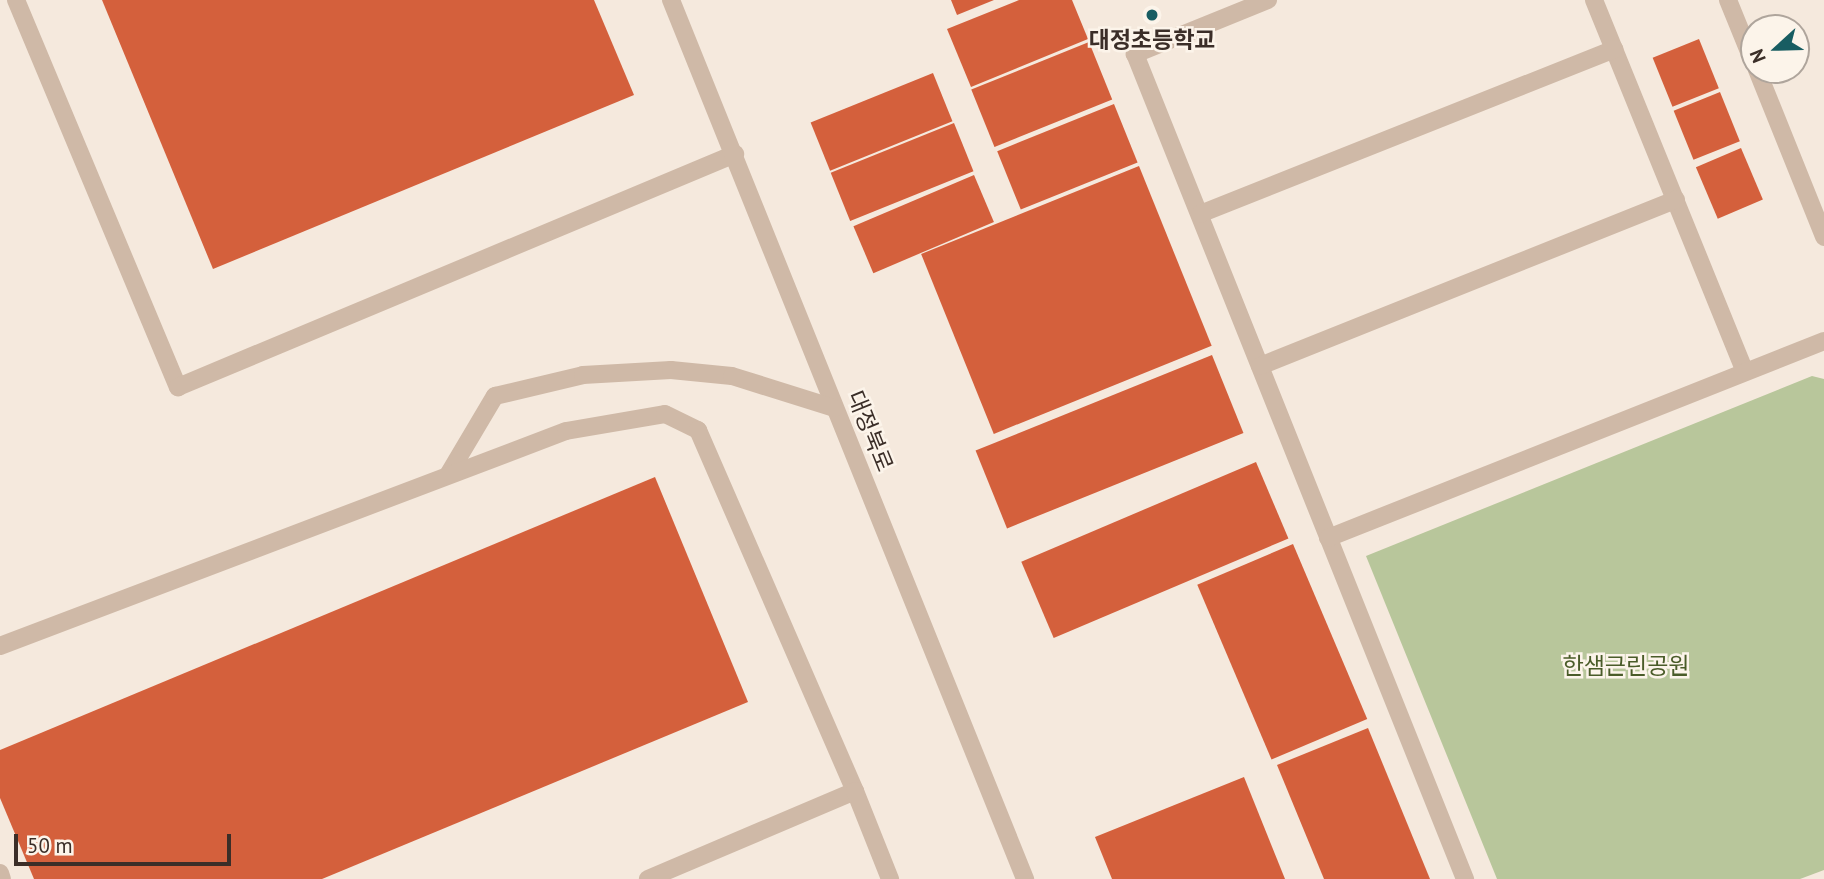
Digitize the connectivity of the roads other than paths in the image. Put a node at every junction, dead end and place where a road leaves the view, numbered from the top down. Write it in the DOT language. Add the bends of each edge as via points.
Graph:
graph roads {
  1 [pos="16,0"];
  2 [pos="671,0"];
  3 [pos="1268,0"];
  4 [pos="1594,0"];
  5 [pos="1728,0"];
  6 [pos="1740,30"];
  7 [pos="1614,49"];
  8 [pos="1763,84"];
  9 [pos="735,154"];
  10 [pos="1676,200"];
  11 [pos="1200,214"];
  12 [pos="1824,237"];
  13 [pos="1824,341"];
  14 [pos="1260,366"];
  15 [pos="1745,372"];
  16 [pos="834,408"];
  17 [pos="448,475"];
  18 [pos="1328,538"];
  19 [pos="0,646"];
  20 [pos="855,791"];
  21 [pos="0,873"];
  22 [pos="2,879"];
  23 [pos="648,879"];
  24 [pos="890,879"];
  25 [pos="1025,879"];
  26 [pos="1465,879"];
  1 -- 9 [label="street" via="178,387"];
  2 -- 9 [label="street, 대정북로"];
  3 -- 11 [label="street" via="1135,54"];
  4 -- 7 [label="street"];
  5 -- 6 [label="street"];
  7 -- 10 [label="street"];
  7 -- 11 [label="street"];
  8 -- 12 [label="street"];
  9 -- 16 [label="street, 대정북로"];
  10 -- 14 [label="street"];
  10 -- 15 [label="street"];
  11 -- 14 [label="street"];
  13 -- 15 [label="street"];
  14 -- 18 [label="street"];
  15 -- 18 [label="street"];
  16 -- 17 [label="street" via="732,376 671,370 583,375 495,397"];
  16 -- 25 [label="street, 대정북로"];
  17 -- 19 [label="street"];
  17 -- 20 [label="street" via="566,431 665,414 698,429"];
  18 -- 26 [label="street"];
  20 -- 23 [label="street"];
  20 -- 24 [label="street"];
  21 -- 22 [label="street"];
}
